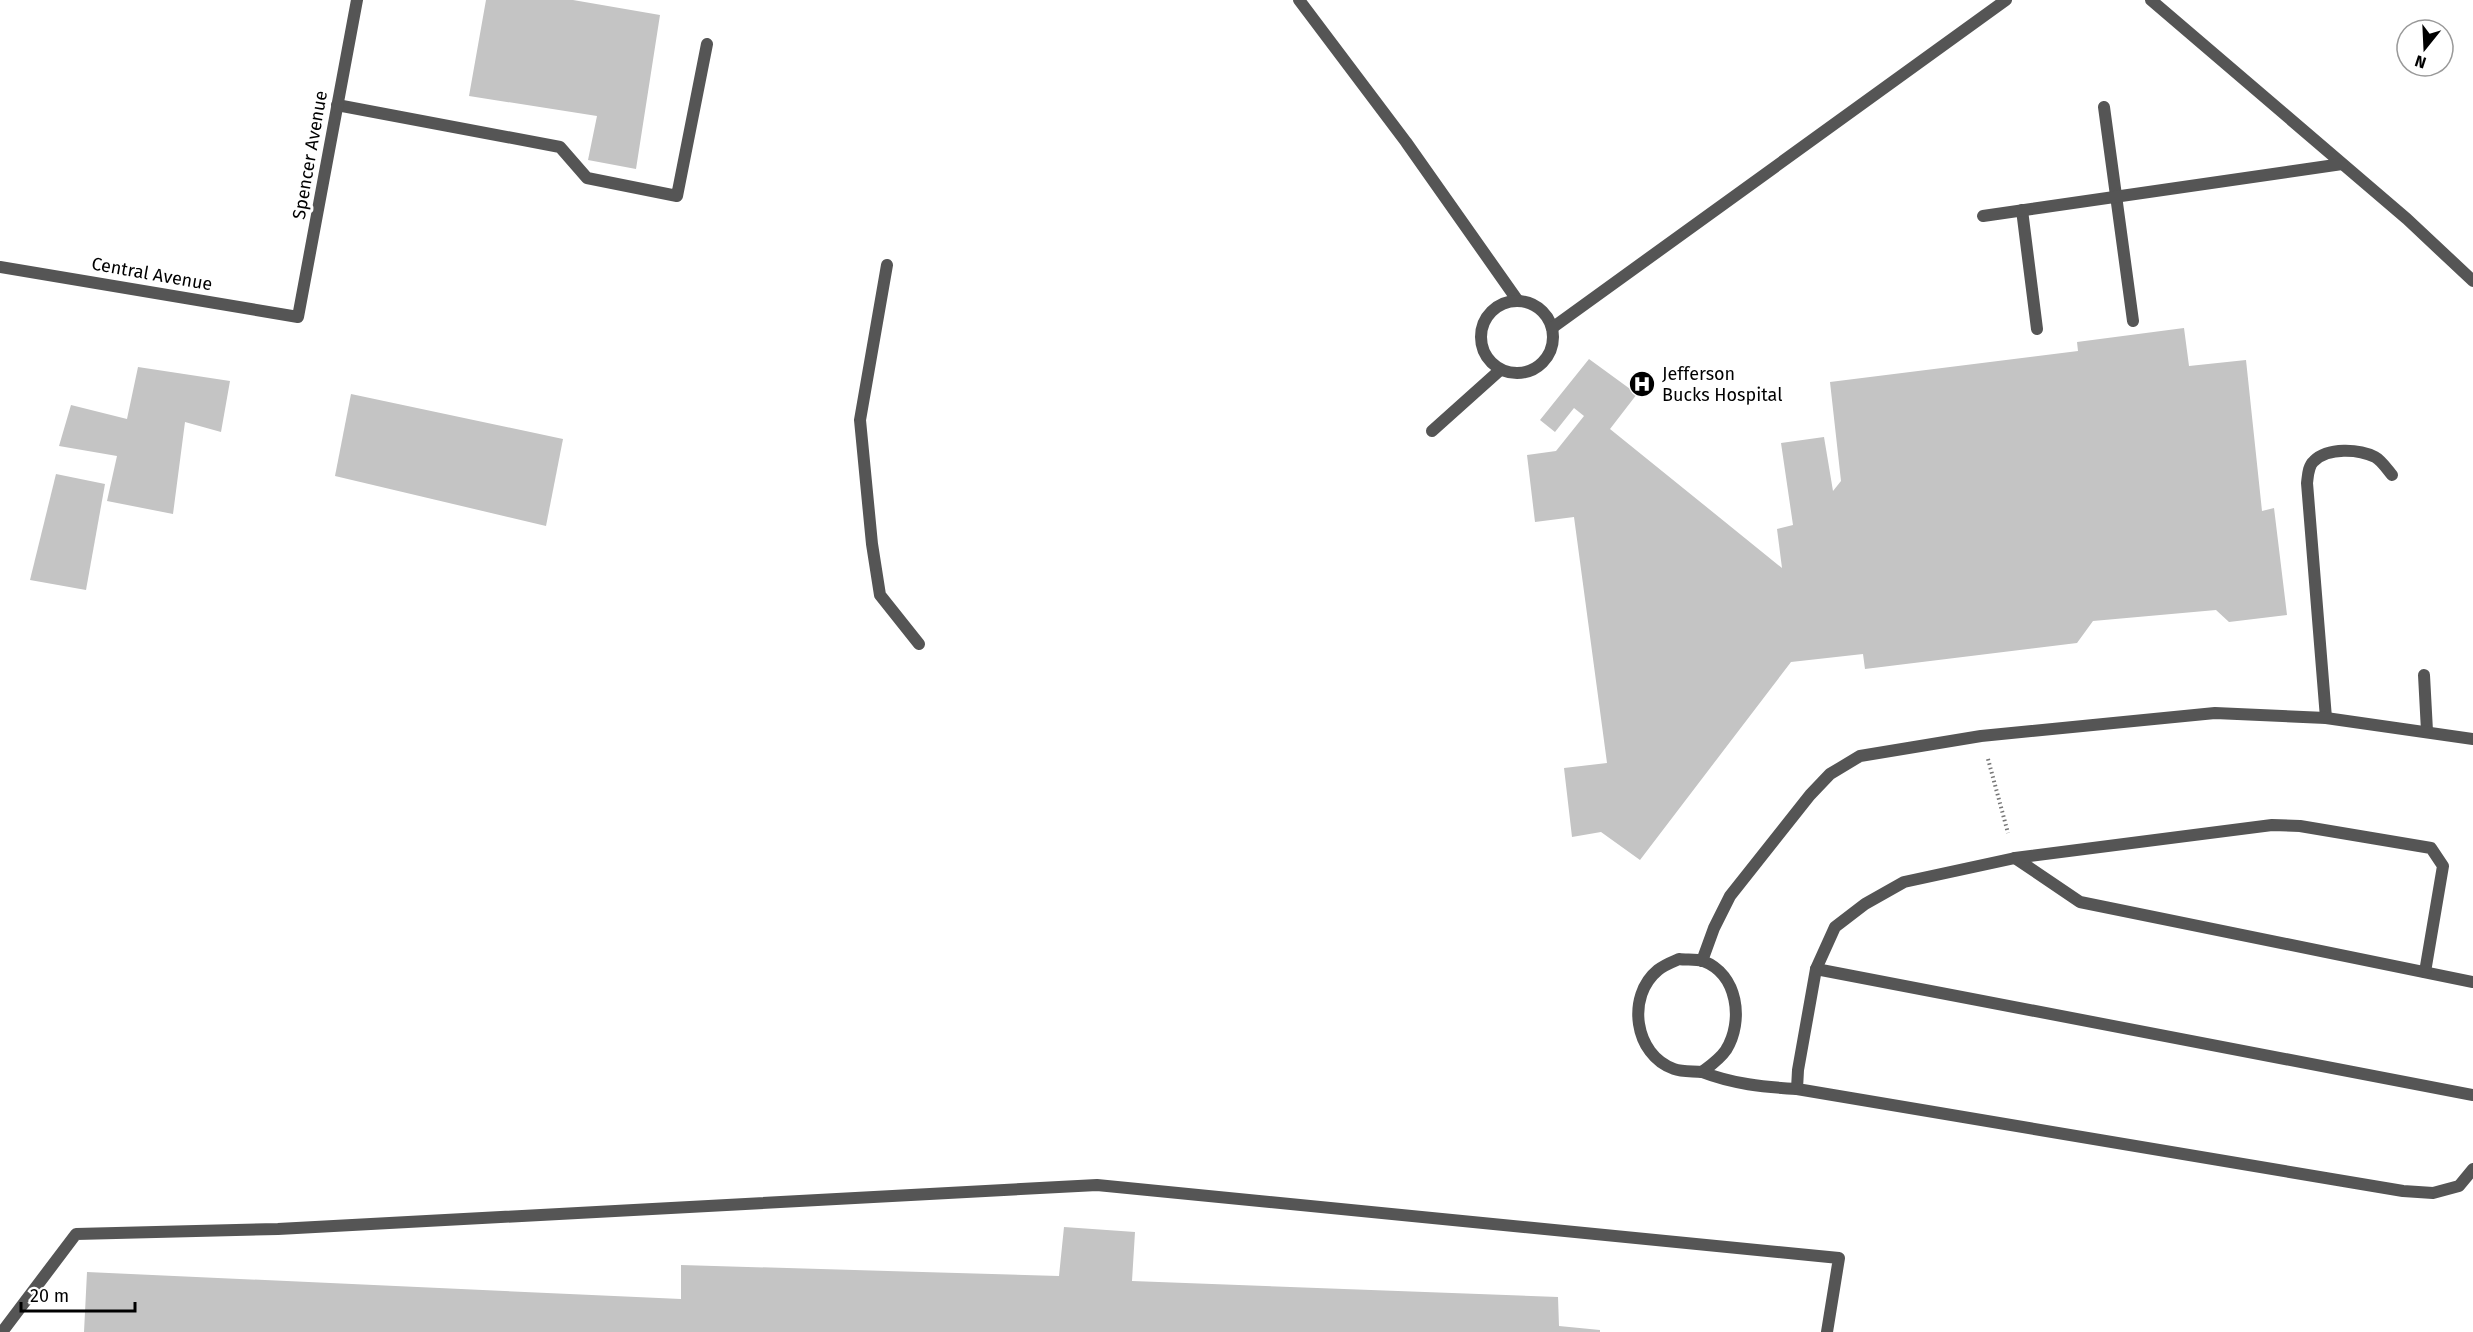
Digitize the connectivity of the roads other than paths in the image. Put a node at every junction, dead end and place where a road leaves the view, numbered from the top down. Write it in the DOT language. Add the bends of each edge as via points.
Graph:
graph roads {
  1 [pos="357,0"];
  2 [pos="1299,0"];
  3 [pos="2006,0"];
  4 [pos="2151,0"];
  5 [pos="707,44"];
  6 [pos="337,105"];
  7 [pos="2104,107"];
  8 [pos="2342,164"];
  9 [pos="2116,196"];
  10 [pos="2022,210"];
  11 [pos="1983,216"];
  12 [pos="886,265"];
  13 [pos="0,267"];
  14 [pos="2473,281"];
  15 [pos="1518,301"];
  16 [pos="298,317"];
  17 [pos="2133,321"];
  18 [pos="1552,328"];
  19 [pos="2037,330"];
  20 [pos="1499,371"];
  21 [pos="1432,431"];
  22 [pos="2392,475"];
  23 [pos="919,644"];
  24 [pos="2424,675"];
  25 [pos="2326,718"];
  26 [pos="2427,731"];
  27 [pos="2473,739"];
  28 [pos="2015,858"];
  29 [pos="1702,961"];
  30 [pos="1816,969"];
  31 [pos="2425,972"];
  32 [pos="2473,982"];
  33 [pos="1702,1072"];
  34 [pos="1797,1089"];
  35 [pos="2473,1095"];
  36 [pos="2473,1169"];
  37 [pos="2,1332"];
  38 [pos="1827,1332"];
  1 -- 6 [label="lane, Spencer Avenue"];
  2 -- 15 [label="lane"];
  3 -- 18 [label="lane"];
  4 -- 8 [label="lane"];
  5 -- 6 [label="lane" via="677,196 587,178 560,147"];
  6 -- 16 [label="lane, Spencer Avenue"];
  7 -- 9 [label="lane"];
  8 -- 9 [label="lane"];
  8 -- 14 [label="lane"];
  9 -- 10 [label="lane"];
  9 -- 17 [label="lane"];
  10 -- 11 [label="lane"];
  10 -- 19 [label="lane"];
  12 -- 23 [label="lane" via="860,420 880,595"];
  13 -- 16 [label="lane, Central Avenue"];
  15 -- 18 [label="lane" via="1536,304"];
  15 -- 20 [label="lane" via="1490,313 1480,334 1484,355"];
  18 -- 20 [label="lane" via="1549,354 1540,365 1521,374"];
  20 -- 21 [label="lane"];
  22 -- 25 [label="lane" via="2377,458 2356,452 2335,452 2315,460 2310,468 2307,483"];
  24 -- 26 [label="lane"];
  25 -- 26 [label="lane"];
  25 -- 29 [label="lane" via="2215,713 1982,736 1860,756 1830,774 1810,795 1730,896"];
  26 -- 27 [label="lane"];
  28 -- 30 [label="lane" via="1904,882 1835,927"];
  28 -- 31 [label="lane" via="2080,902"];
  28 -- 31 [label="lane" via="2272,825 2300,826 2431,848 2443,866"];
  29 -- 33 [label="lane" via="1724,975 1737,1015 1726,1051"];
  29 -- 33 [label="lane" via="1679,959 1657,970 1642,996 1638,1024 1643,1043 1662,1063 1675,1070"];
  30 -- 34 [label="lane"];
  30 -- 35 [label="lane"];
  31 -- 32 [label="lane"];
  33 -- 34 [label="lane" via="1726,1082"];
  34 -- 36 [label="lane" via="2403,1191 2433,1193 2459,1186"];
  37 -- 38 [label="lane" via="76,1234 278,1229 1097,1185 1839,1258"];
}
